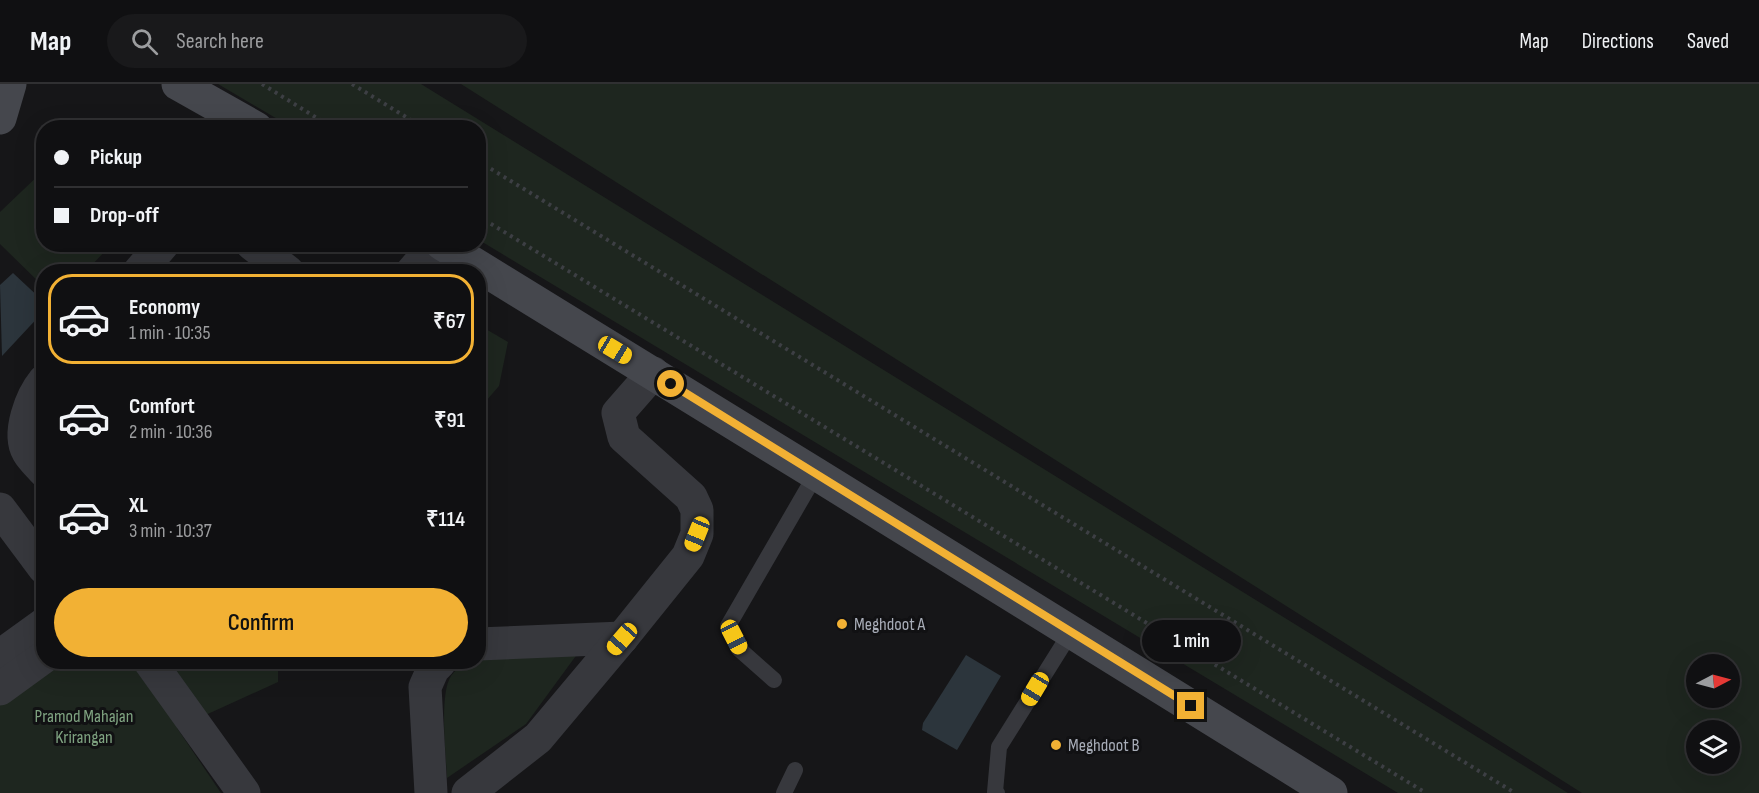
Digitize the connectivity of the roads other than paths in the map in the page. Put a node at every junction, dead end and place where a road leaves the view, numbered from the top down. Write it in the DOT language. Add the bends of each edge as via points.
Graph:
graph roads {
  1 [pos="10,84"];
  2 [pos="178,84"];
  3 [pos="0,118"];
  4 [pos="244,120"];
  5 [pos="157,252"];
  6 [pos="262,252"];
  7 [pos="429,252"];
  8 [pos="455,252"];
  9 [pos="146,264"];
  10 [pos="278,264"];
  11 [pos="419,264"];
  12 [pos="475,264"];
  13 [pos="486,271"];
  14 [pos="653,373"];
  15 [pos="36,395"];
  16 [pos="36,462"];
  17 [pos="816,474"];
  18 [pos="0,509"];
  19 [pos="36,557"];
  20 [pos="36,630"];
  21 [pos="1071,632"];
  22 [pos="622,639"];
  23 [pos="486,644"];
  24 [pos="0,656"];
  25 [pos="36,663"];
  26 [pos="155,669"];
  27 [pos="433,669"];
  28 [pos="774,680"];
  29 [pos="0,689"];
  30 [pos="795,770"];
  31 [pos="244,793"];
  32 [pos="431,793"];
  33 [pos="468,793"];
  34 [pos="784,793"];
  35 [pos="997,793"];
  36 [pos="1330,793"];
  1 -- 3 [label="street"];
  2 -- 4 [label="street"];
  5 -- 9 [label="street"];
  6 -- 10 [label="street"];
  7 -- 11 [label="street"];
  8 -- 12 [label="street"];
  13 -- 14 [label="street"];
  14 -- 17 [label="street"];
  14 -- 22 [label="street" via="618,413 620,422 624,436 691,497 698,510 697,534 688,556"];
  15 -- 16 [label="street" via="24,426 27,451"];
  17 -- 21 [label="street"];
  17 -- 28 [label="lane" via="728,626 739,649"];
  18 -- 19 [label="street"];
  20 -- 24 [label="street"];
  21 -- 35 [label="lane" via="999,747"];
  21 -- 36 [label="street"];
  22 -- 23 [label="street"];
  22 -- 33 [label="street" via="538,738"];
  25 -- 29 [label="street"];
  26 -- 31 [label="street"];
  27 -- 32 [label="street" via="425,687"];
  30 -- 34 [label="lane"];
}
